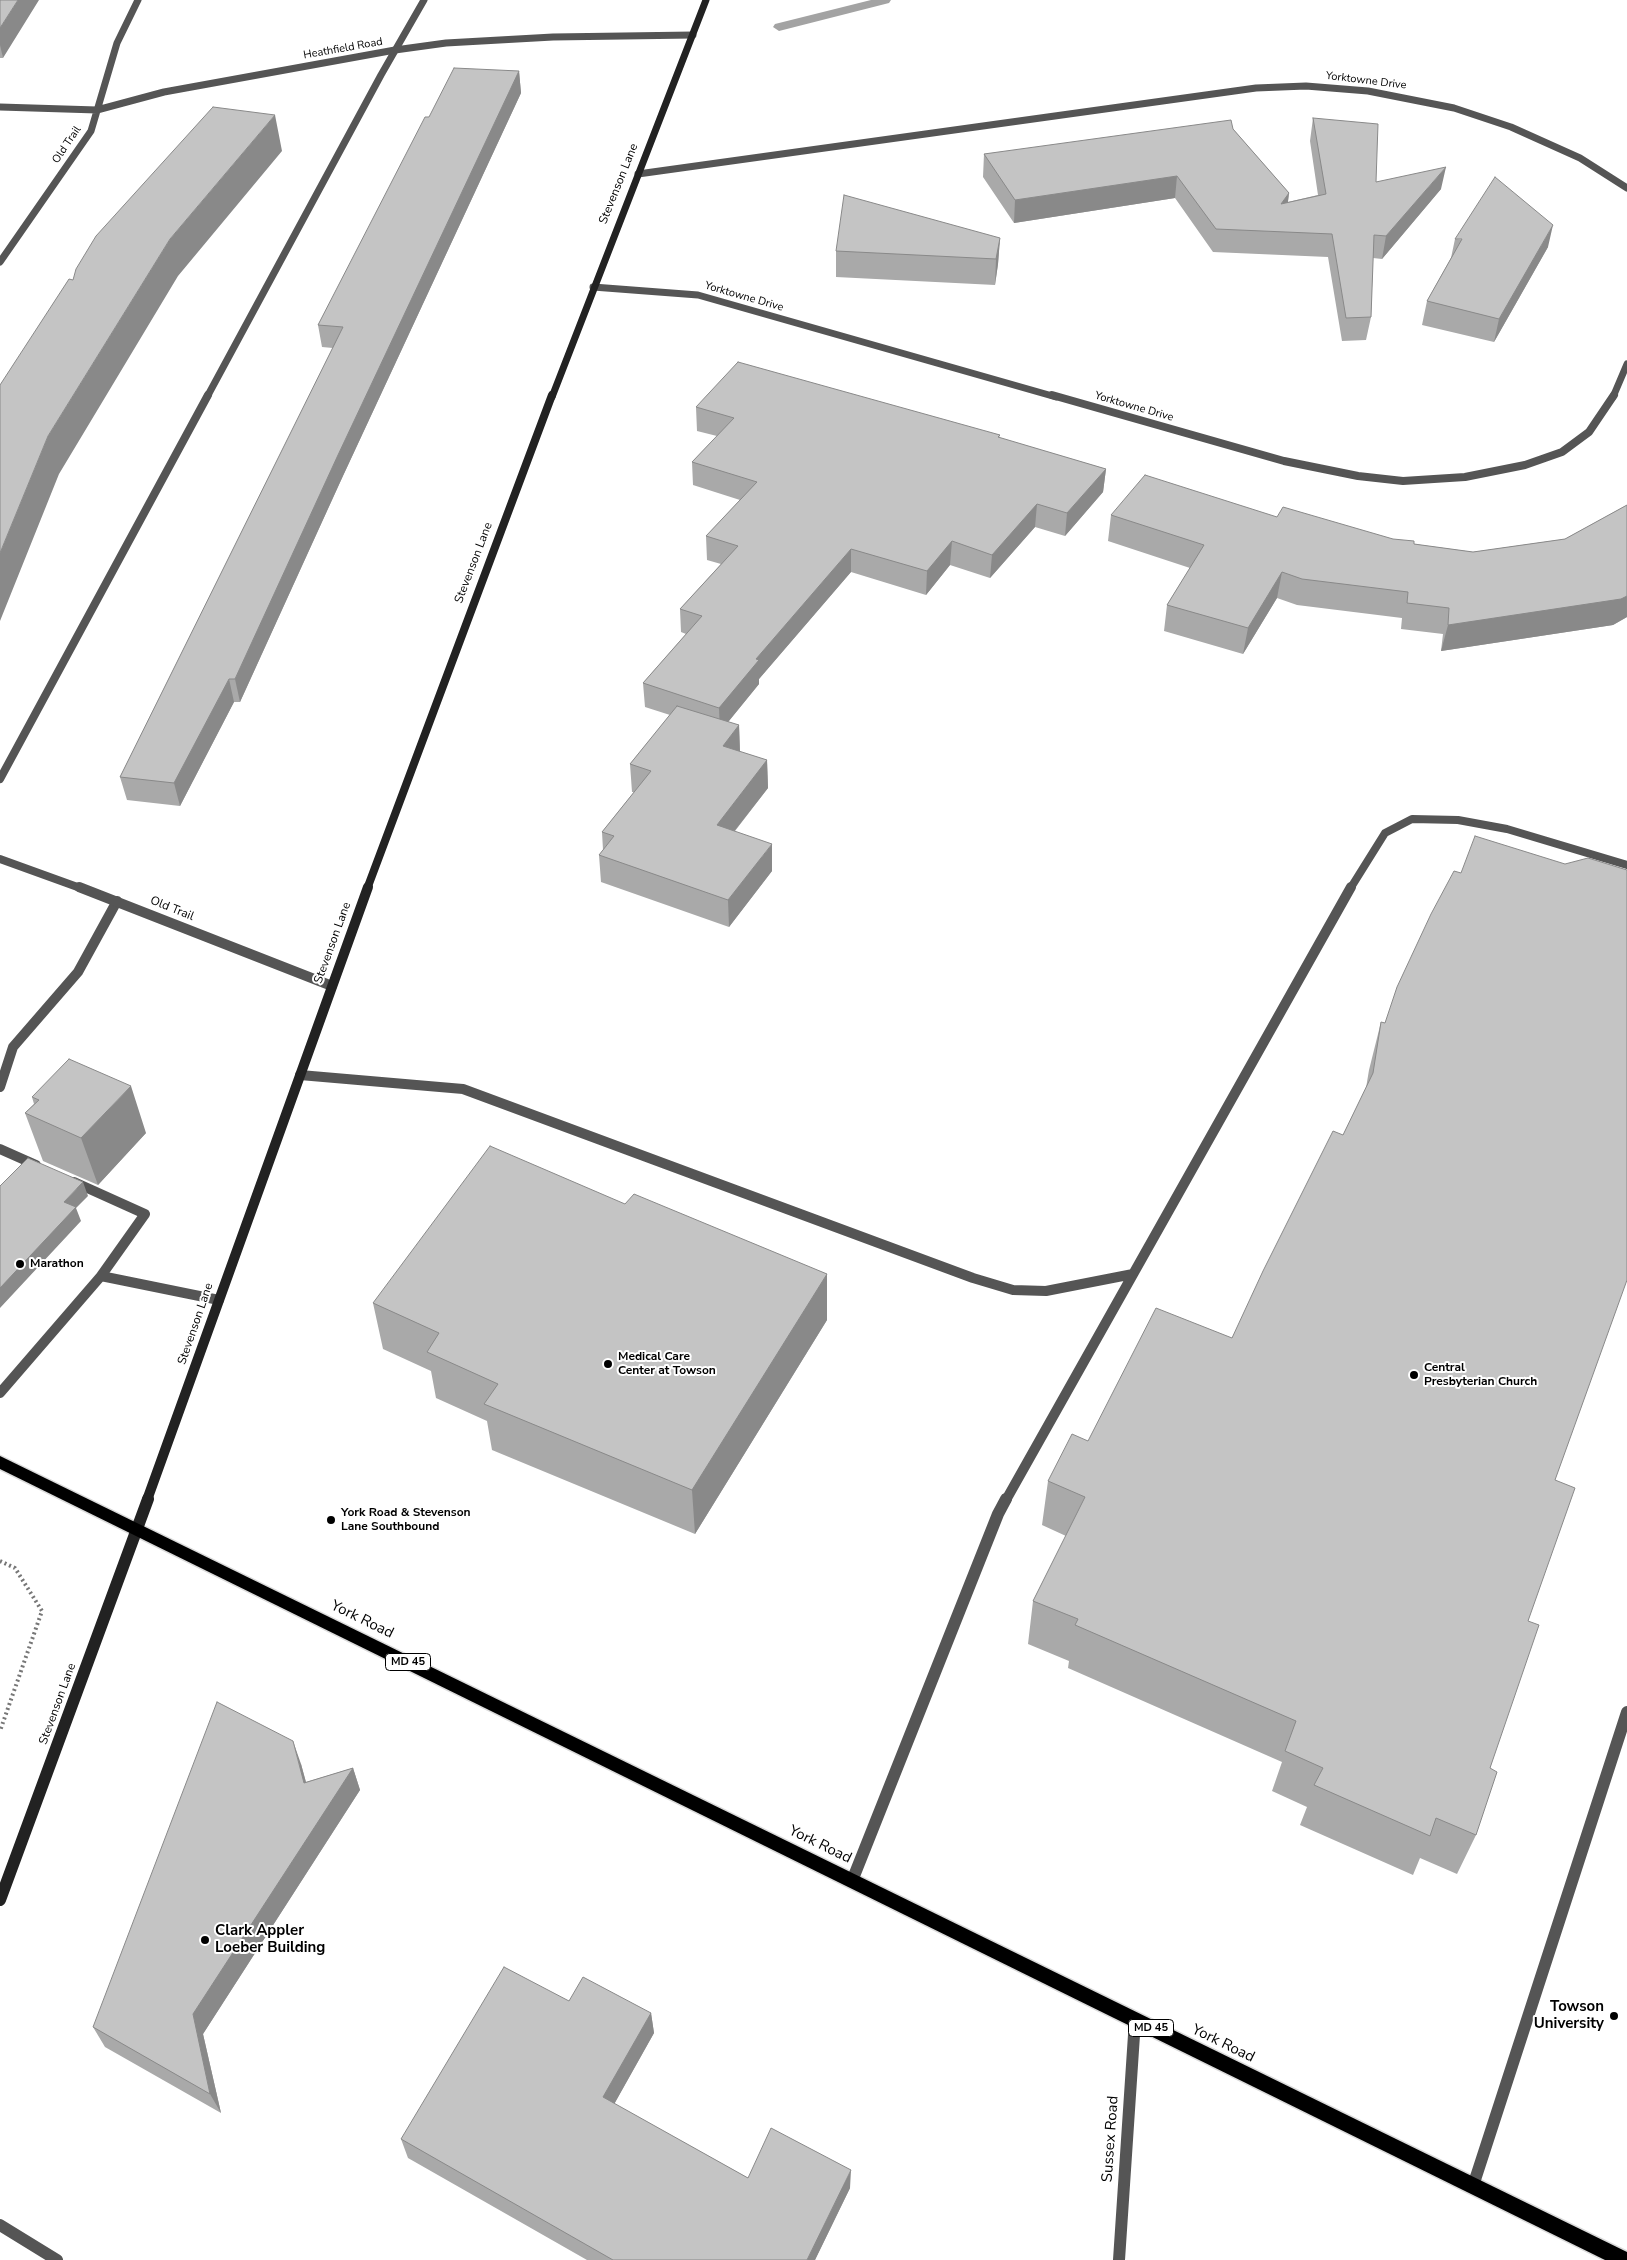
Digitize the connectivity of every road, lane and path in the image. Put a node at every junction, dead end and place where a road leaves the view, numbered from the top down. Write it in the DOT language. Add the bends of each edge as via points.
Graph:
graph roads {
  1 [pos="138,0"];
  2 [pos="424,0"];
  3 [pos="706,0"];
  4 [pos="693,35"];
  5 [pos="395,50"];
  6 [pos="0,107"];
  7 [pos="97,110"];
  8 [pos="638,174"];
  9 [pos="1627,188"];
  10 [pos="0,262"];
  11 [pos="593,287"];
  12 [pos="1627,364"];
  13 [pos="0,779"];
  14 [pos="0,859"];
  15 [pos="1627,865"];
  16 [pos="117,901"];
  17 [pos="332,986"];
  18 [pos="300,1075"];
  19 [pos="0,1087"];
  20 [pos="0,1149"];
  21 [pos="45,1170"];
  22 [pos="64,1178"];
  23 [pos="1133,1274"];
  24 [pos="101,1276"];
  25 [pos="219,1300"];
  26 [pos="0,1393"];
  27 [pos="0,1462"];
  28 [pos="137,1529"];
  29 [pos="0,1561"];
  30 [pos="1627,1712"];
  31 [pos="0,1732"];
  32 [pos="852,1881"];
  33 [pos="0,1900"];
  34 [pos="1135,2020"];
  35 [pos="1473,2186"];
  36 [pos="0,2225"];
  37 [pos="57,2260"];
  38 [pos="1119,2260"];
  39 [pos="1624,2260"];
  1 -- 7 [label="street, Old Trail" via="117,44"];
  2 -- 5 [label="street"];
  3 -- 4 [label="street, Stevenson Lane"];
  4 -- 5 [label="street, Heathfield Road" via="553,37"];
  4 -- 8 [label="street, Stevenson Lane"];
  5 -- 7 [label="street, Heathfield Road" via="164,92"];
  5 -- 13 [label="street"];
  6 -- 7 [label="street, Heathfield Road"];
  7 -- 10 [label="street, Old Trail" via="91,131"];
  8 -- 9 [label="street, Yorktowne Drive" via="1246,89 1306,86 1368,91 1454,108 1511,127 1580,158"];
  8 -- 11 [label="street, Stevenson Lane"];
  11 -- 12 [label="street, Yorktowne Drive" via="698,295 1284,461 1358,476 1403,480 1464,477 1525,465 1562,452 1589,432 1610,402"];
  11 -- 17 [label="street, Stevenson Lane"];
  14 -- 16 [label="street, Old Trail"];
  15 -- 23 [label="street" via="1507,829 1458,820 1412,819 1385,833 1362,867"];
  16 -- 17 [label="street, Old Trail"];
  16 -- 19 [label="street" via="78,972 13,1047"];
  17 -- 18 [label="street, Stevenson Lane"];
  18 -- 23 [label="street" via="463,1089 1013,1290 1046,1291"];
  18 -- 25 [label="street, Stevenson Lane"];
  20 -- 21 [label="street"];
  22 -- 24 [label="street" via="145,1214"];
  23 -- 32 [label="street" via="998,1514"];
  24 -- 25 [label="street"];
  24 -- 26 [label="street"];
  25 -- 28 [label="street, Stevenson Lane"];
  27 -- 28 [label="main road, York Road / MD 45"];
  28 -- 32 [label="main road, York Road / MD 45"];
  28 -- 33 [label="street, Stevenson Lane"];
  29 -- 31 [label="path" via="15,1568 42,1611"];
  30 -- 35 [label="street"];
  32 -- 34 [label="main road, York Road / MD 45"];
  34 -- 35 [label="main road, York Road / MD 45"];
  34 -- 38 [label="street, Sussex Road"];
  35 -- 39 [label="main road, York Road / MD 45"];
  36 -- 37 [label="street"];
}
